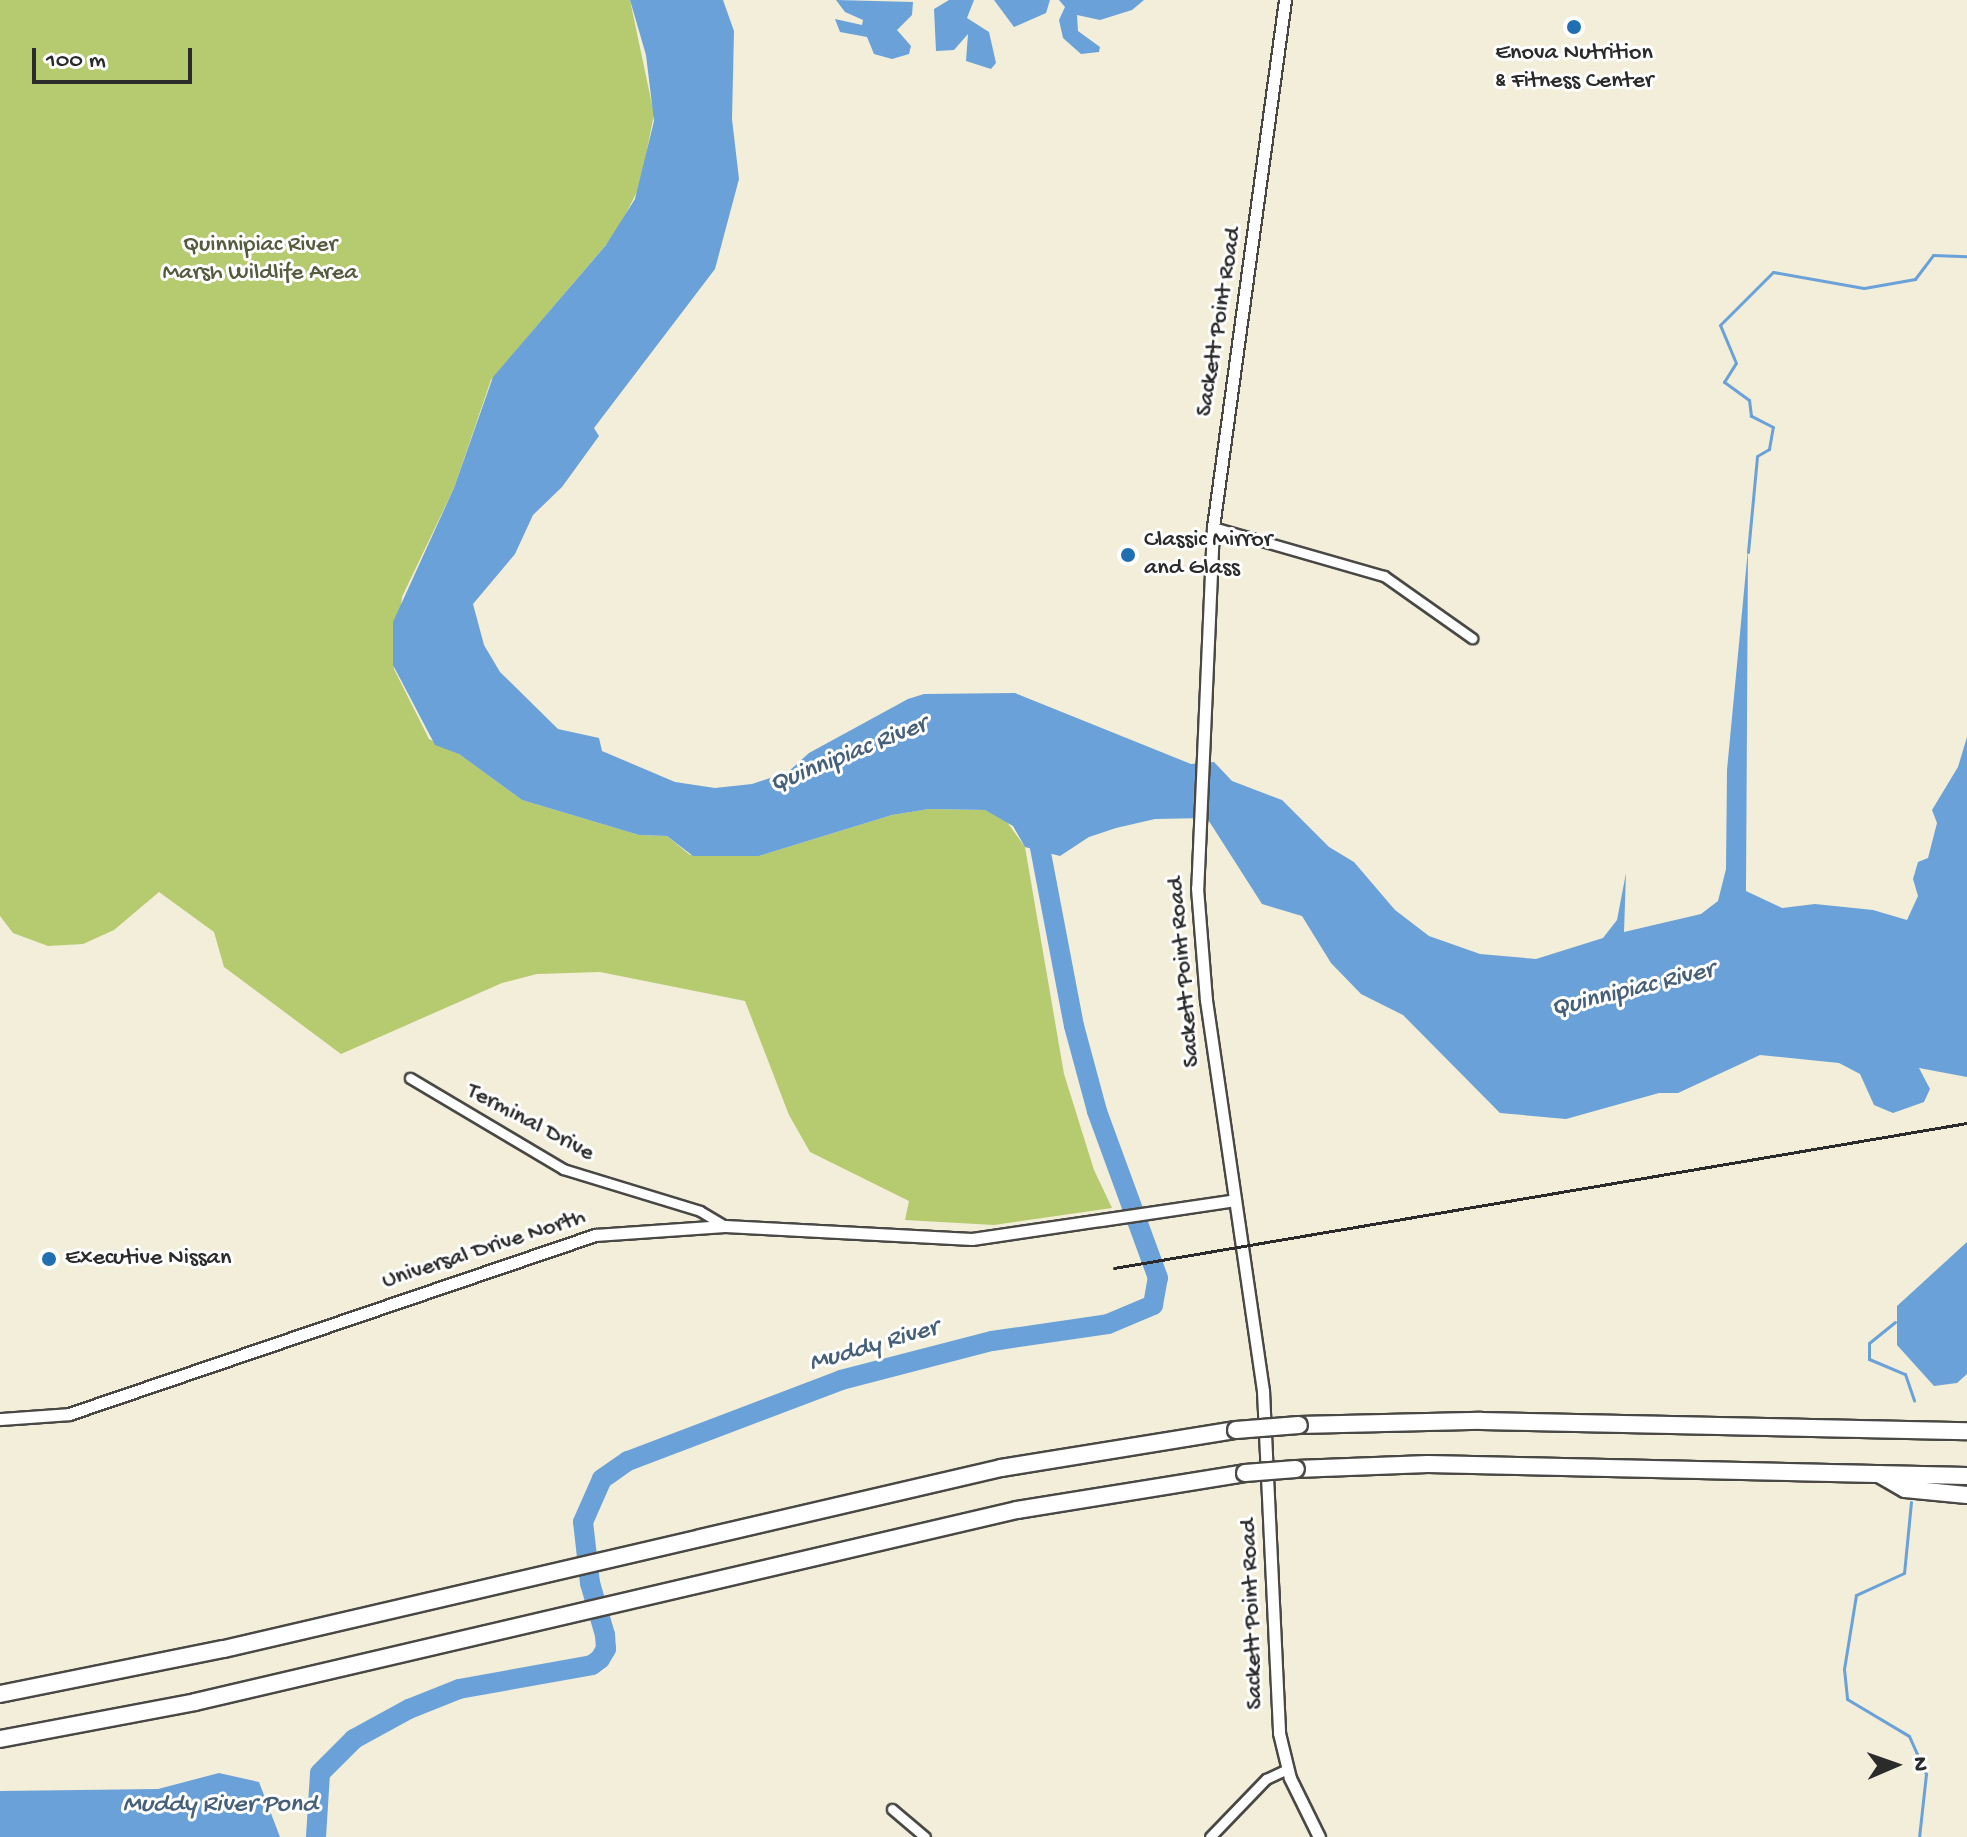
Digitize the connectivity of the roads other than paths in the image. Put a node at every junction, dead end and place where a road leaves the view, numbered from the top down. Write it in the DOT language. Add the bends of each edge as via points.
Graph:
graph roads {
  1 [pos="1285,0"];
  2 [pos="1213,527"];
  3 [pos="1472,638"];
  4 [pos="410,1078"];
  5 [pos="1235,1200"];
  6 [pos="725,1226"];
  7 [pos="0,1419"];
  8 [pos="1967,1431"];
  9 [pos="1879,1474"];
  10 [pos="1967,1476"];
  11 [pos="1967,1495"];
  12 [pos="0,1694"];
  13 [pos="0,1739"];
  14 [pos="1287,1769"];
  15 [pos="892,1809"];
  16 [pos="925,1837"];
  17 [pos="1210,1837"];
  18 [pos="1319,1837"];
  1 -- 2 [label="street, Sackett Point Road"];
  2 -- 3 [label="street" via="1384,576"];
  2 -- 5 [label="street, Sackett Point Road" via="1198,818 1201,960"];
  4 -- 6 [label="street, Terminal Drive" via="563,1169 700,1211"];
  5 -- 6 [label="street, Universal Drive North" via="972,1239"];
  5 -- 14 [label="street, Sackett Point Road" via="1263,1391 1278,1716"];
  6 -- 7 [label="street, Universal Drive North" via="595,1235 69,1414"];
  8 -- 12 [label="highway, bridge" via="1481,1421 1236,1430 1049,1458 162,1663"];
  9 -- 10 [label="highway"];
  9 -- 11 [label="highway" via="1905,1489"];
  9 -- 13 [label="highway, bridge" via="1428,1464 1245,1473 1058,1502 155,1710"];
  14 -- 17 [label="street" via="1266,1779"];
  14 -- 18 [label="street, Sackett Point Road"];
  15 -- 16 [label="street"];
}
